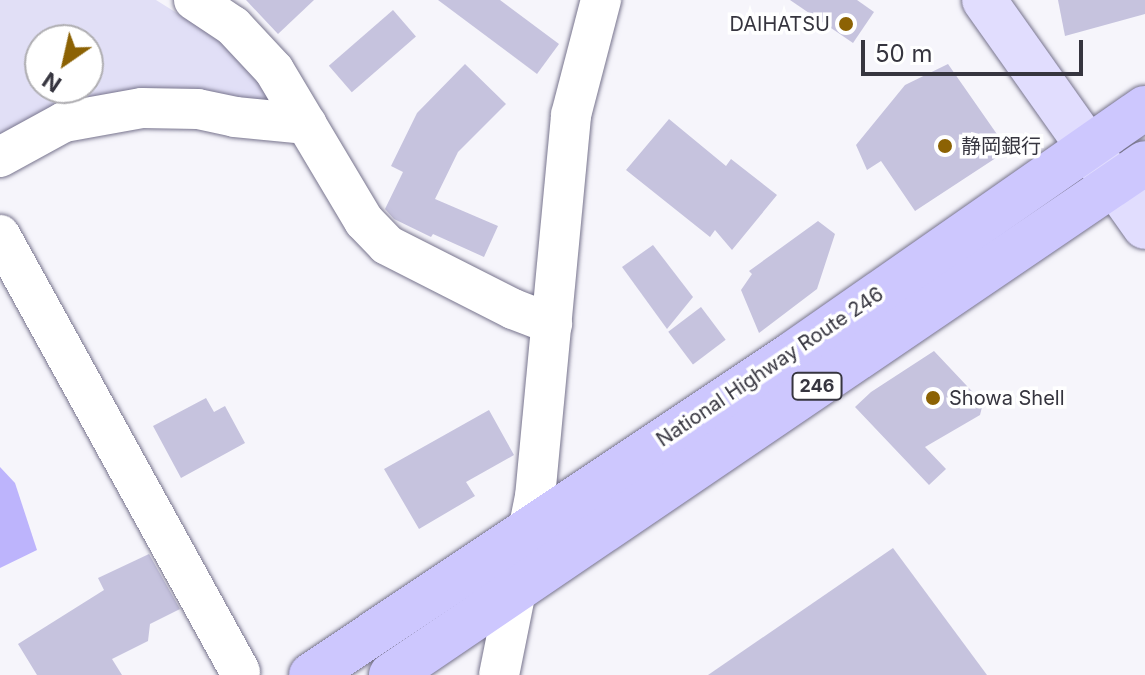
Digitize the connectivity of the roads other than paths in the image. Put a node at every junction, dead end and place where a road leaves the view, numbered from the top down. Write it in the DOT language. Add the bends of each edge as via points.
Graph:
graph roads {
  1 [pos="194,0"];
  2 [pos="601,0"];
  3 [pos="984,0"];
  4 [pos="1145,108"];
  5 [pos="307,124"];
  6 [pos="1088,146"];
  7 [pos="0,157"];
  8 [pos="1130,173"];
  9 [pos="1145,227"];
  10 [pos="0,235"];
  11 [pos="552,324"];
  12 [pos="530,530"];
  13 [pos="519,587"];
  14 [pos="240,671"];
  15 [pos="311,675"];
  16 [pos="391,675"];
  17 [pos="499,675"];
  1 -- 5 [label="street" via="233,26 274,70"];
  2 -- 11 [label="street" via="571,115"];
  3 -- 6 [label="main road"];
  4 -- 6 [label="highway, National Highway Route 246 / 246"];
  5 -- 7 [label="street" via="198,109 142,108 64,122"];
  5 -- 11 [label="street" via="364,221 387,245"];
  6 -- 8 [label="main road"];
  6 -- 12 [label="highway, National Highway Route 246 / 246"];
  8 -- 9 [label="main road"];
  8 -- 13 [label="highway, National Highway Route 246 / 246"];
  10 -- 14 [label="street"];
  11 -- 12 [label="street"];
  12 -- 13 [label="street"];
  12 -- 15 [label="highway, National Highway Route 246 / 246"];
  13 -- 16 [label="highway, National Highway Route 246 / 246"];
  13 -- 17 [label="street"];
}
